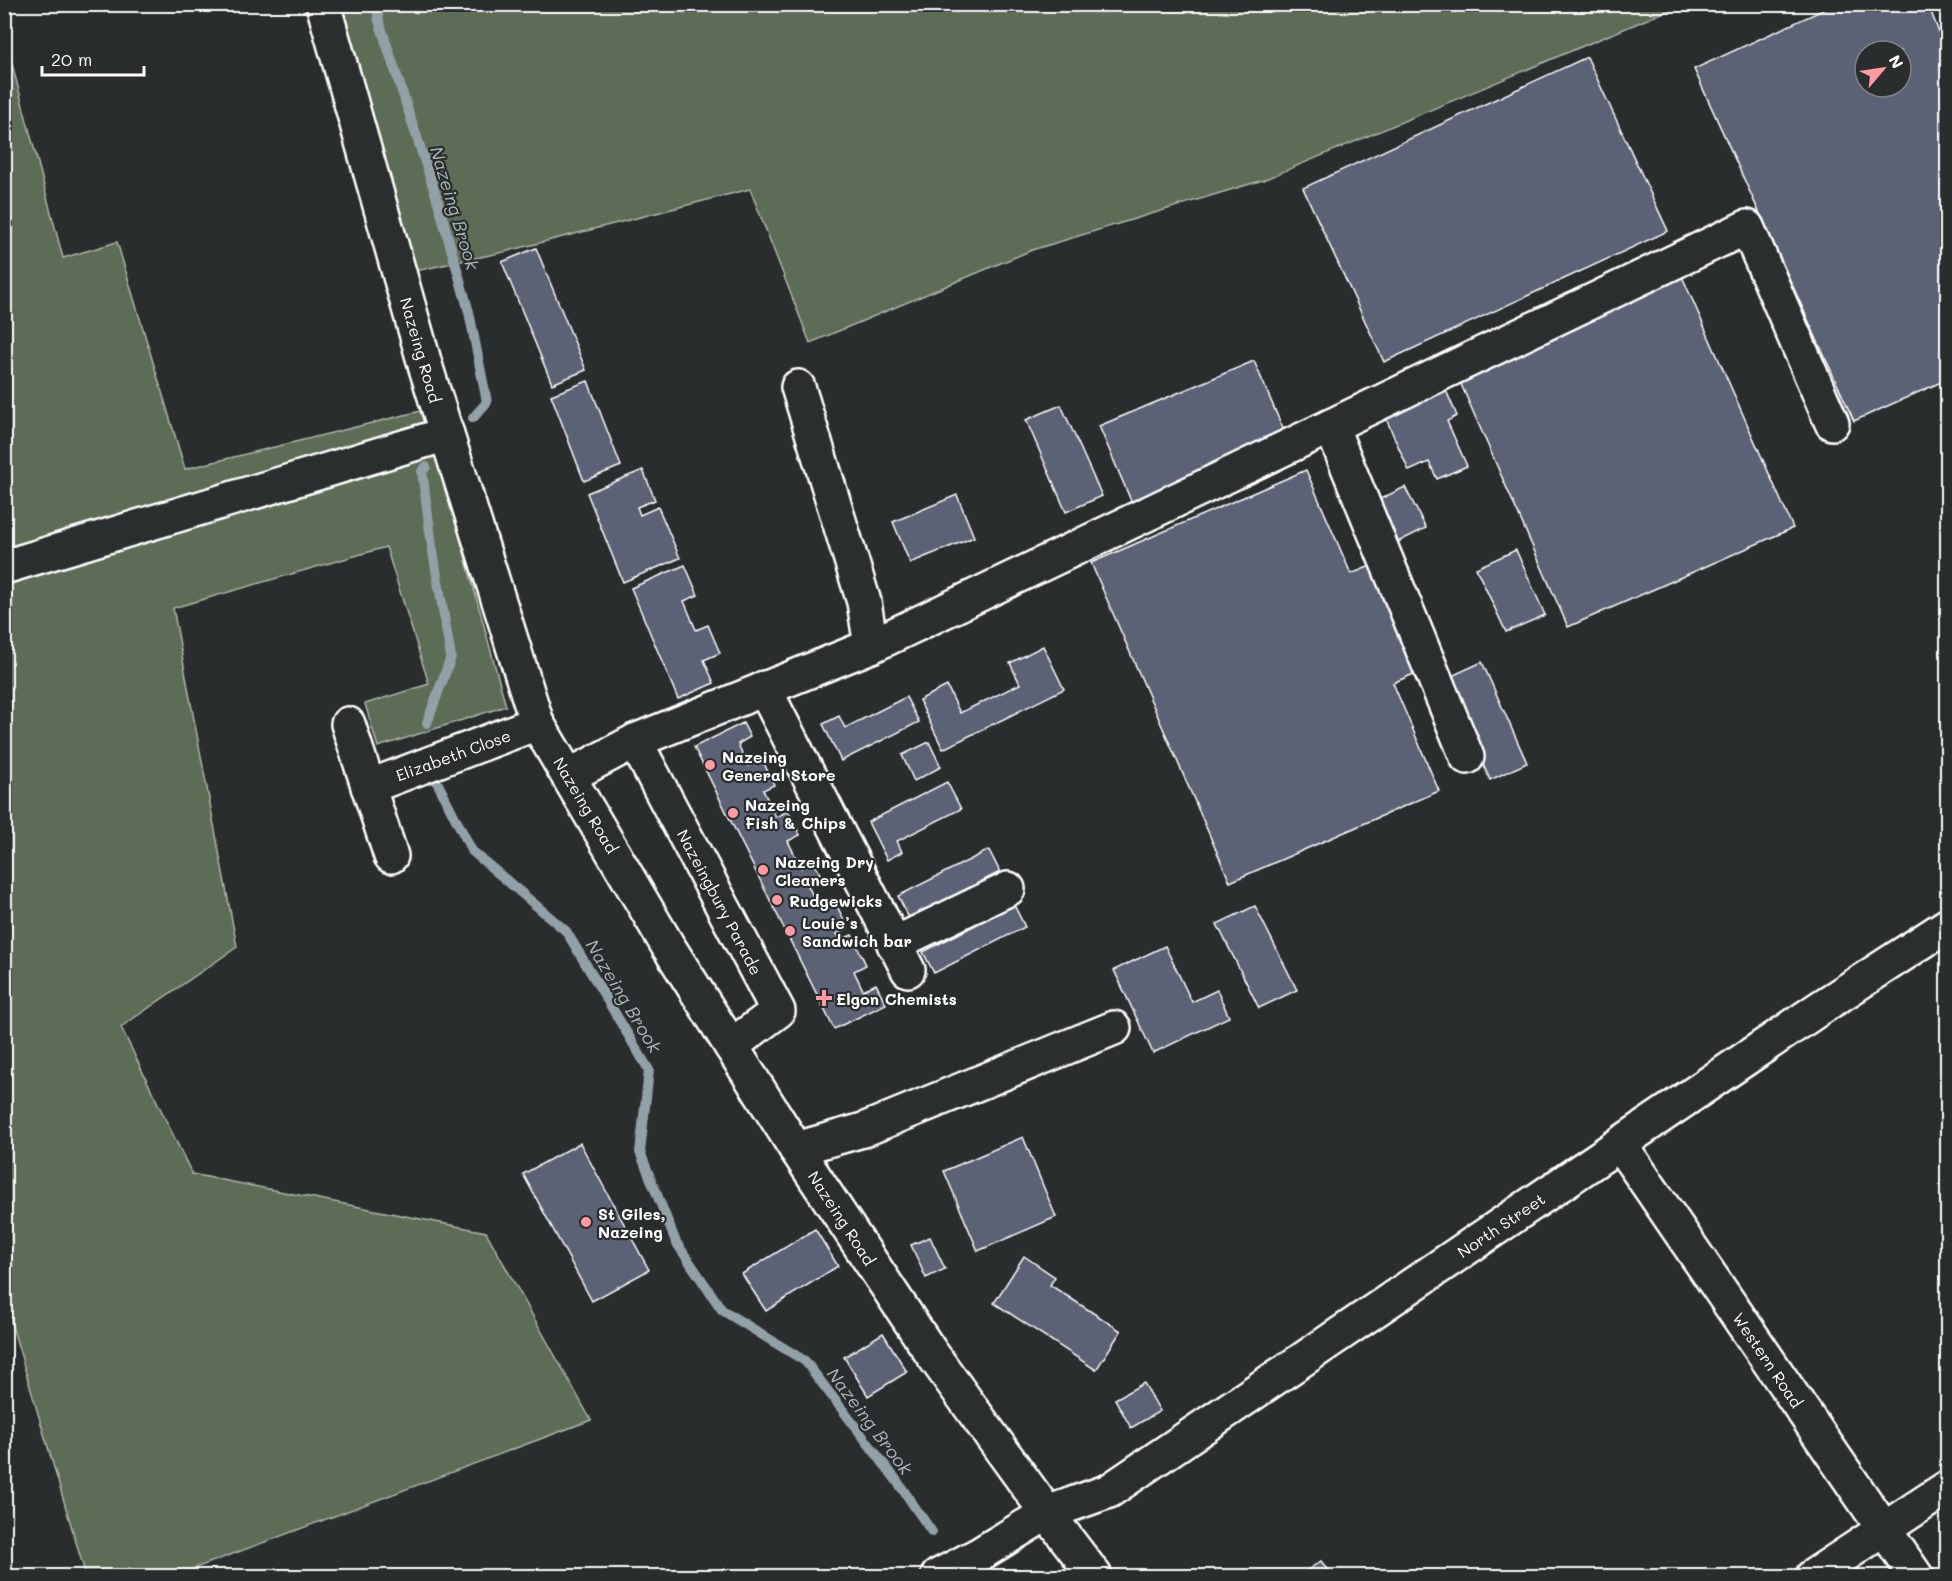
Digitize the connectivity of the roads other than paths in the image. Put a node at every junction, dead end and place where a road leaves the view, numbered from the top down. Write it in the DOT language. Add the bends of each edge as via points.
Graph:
graph roads {
  1 [pos="323,4"];
  2 [pos="798,387"];
  3 [pos="1832,423"];
  4 [pos="1331,426"];
  5 [pos="447,434"];
  6 [pos="4,567"];
  7 [pos="871,646"];
  8 [pos="764,688"];
  9 [pos="537,723"];
  10 [pos="348,724"];
  11 [pos="635,741"];
  12 [pos="1467,757"];
  13 [pos="568,776"];
  14 [pos="368,787"];
  15 [pos="391,856"];
  16 [pos="1008,889"];
  17 [pos="1947,925"];
  18 [pos="1114,1028"];
  19 [pos="731,1046"];
  20 [pos="1620,1144"];
  21 [pos="796,1149"];
  22 [pos="1947,1487"];
  23 [pos="1047,1513"];
  24 [pos="1884,1530"];
  25 [pos="938,1576"];
  26 [pos="1095,1576"];
  27 [pos="1814,1576"];
  28 [pos="1916,1576"];
  1 -- 5 [label="street, Nazeing Road"];
  2 -- 7 [label="street" via="864,602"];
  3 -- 4 [label="street" via="1747,227"];
  4 -- 7 [label="street"];
  4 -- 12 [label="street"];
  5 -- 6 [label="street"];
  5 -- 9 [label="street, Nazeing Road"];
  7 -- 8 [label="street"];
  8 -- 11 [label="street"];
  8 -- 16 [label="street" via="901,957"];
  9 -- 13 [label="street, Nazeing Road"];
  9 -- 14 [label="street, Elizabeth Close"];
  10 -- 14 [label="street"];
  11 -- 13 [label="street"];
  11 -- 19 [label="street, Nazeingbury Parade" via="778,1011"];
  13 -- 19 [label="street, Nazeing Road"];
  14 -- 15 [label="street"];
  17 -- 20 [label="street, North Street"];
  18 -- 21 [label="street" via="863,1130"];
  19 -- 21 [label="street, Nazeing Road"];
  20 -- 23 [label="street, North Street" via="1109,1491"];
  20 -- 24 [label="street, Western Road"];
  21 -- 23 [label="street, Nazeing Road" via="930,1351"];
  22 -- 24 [label="street"];
  23 -- 25 [label="street, North Street"];
  23 -- 26 [label="street, Nazeing Road"];
  24 -- 27 [label="street"];
  24 -- 28 [label="street, Western Road"];
}
